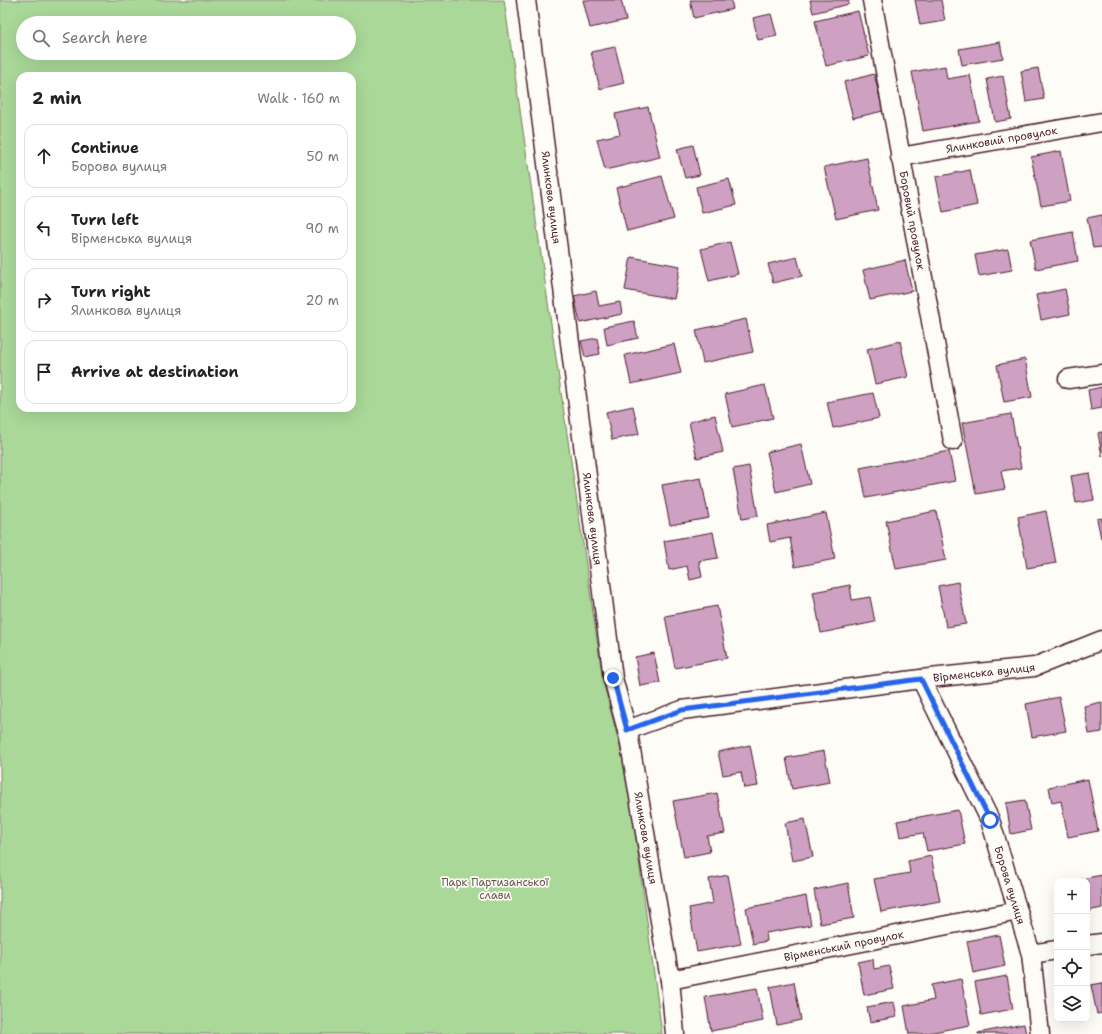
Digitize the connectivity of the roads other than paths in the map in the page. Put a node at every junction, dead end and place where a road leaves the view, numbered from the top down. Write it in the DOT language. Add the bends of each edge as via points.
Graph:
graph roads {
  1 [pos="526,0"];
  2 [pos="872,0"];
  3 [pos="1102,122"];
  4 [pos="900,157"];
  5 [pos="1102,374"];
  6 [pos="1068,379"];
  7 [pos="953,441"];
  8 [pos="1102,640"];
  9 [pos="921,679"];
  10 [pos="627,730"];
  11 [pos="1018,912"];
  12 [pos="1102,943"];
  13 [pos="1090,945"];
  14 [pos="1054,950"];
  15 [pos="1031,954"];
  16 [pos="670,980"];
  17 [pos="676,1034"];
  18 [pos="1040,1034"];
  1 -- 10 [label="street, Ялинкова вулиця" via="613,678"];
  2 -- 4 [label="street, Боровий провулок"];
  3 -- 4 [label="street, Ялинковий провулок"];
  4 -- 7 [label="street, Боровий провулок"];
  5 -- 6 [label="street"];
  8 -- 9 [label="street, Вірменська вулиця" via="1034,667"];
  9 -- 10 [label="street, Вірменська вулиця" via="682,710"];
  9 -- 11 [label="street, Борова вулиця" via="990,820"];
  10 -- 16 [label="street, Ялинкова вулиця"];
  11 -- 15 [label="street, Борова вулиця"];
  11 -- 16 [label="street, Вірменський провулок"];
  12 -- 13 [label="street"];
  14 -- 15 [label="street"];
  15 -- 18 [label="street, Борова вулиця"];
  16 -- 17 [label="street, Ялинкова вулиця"];
}
